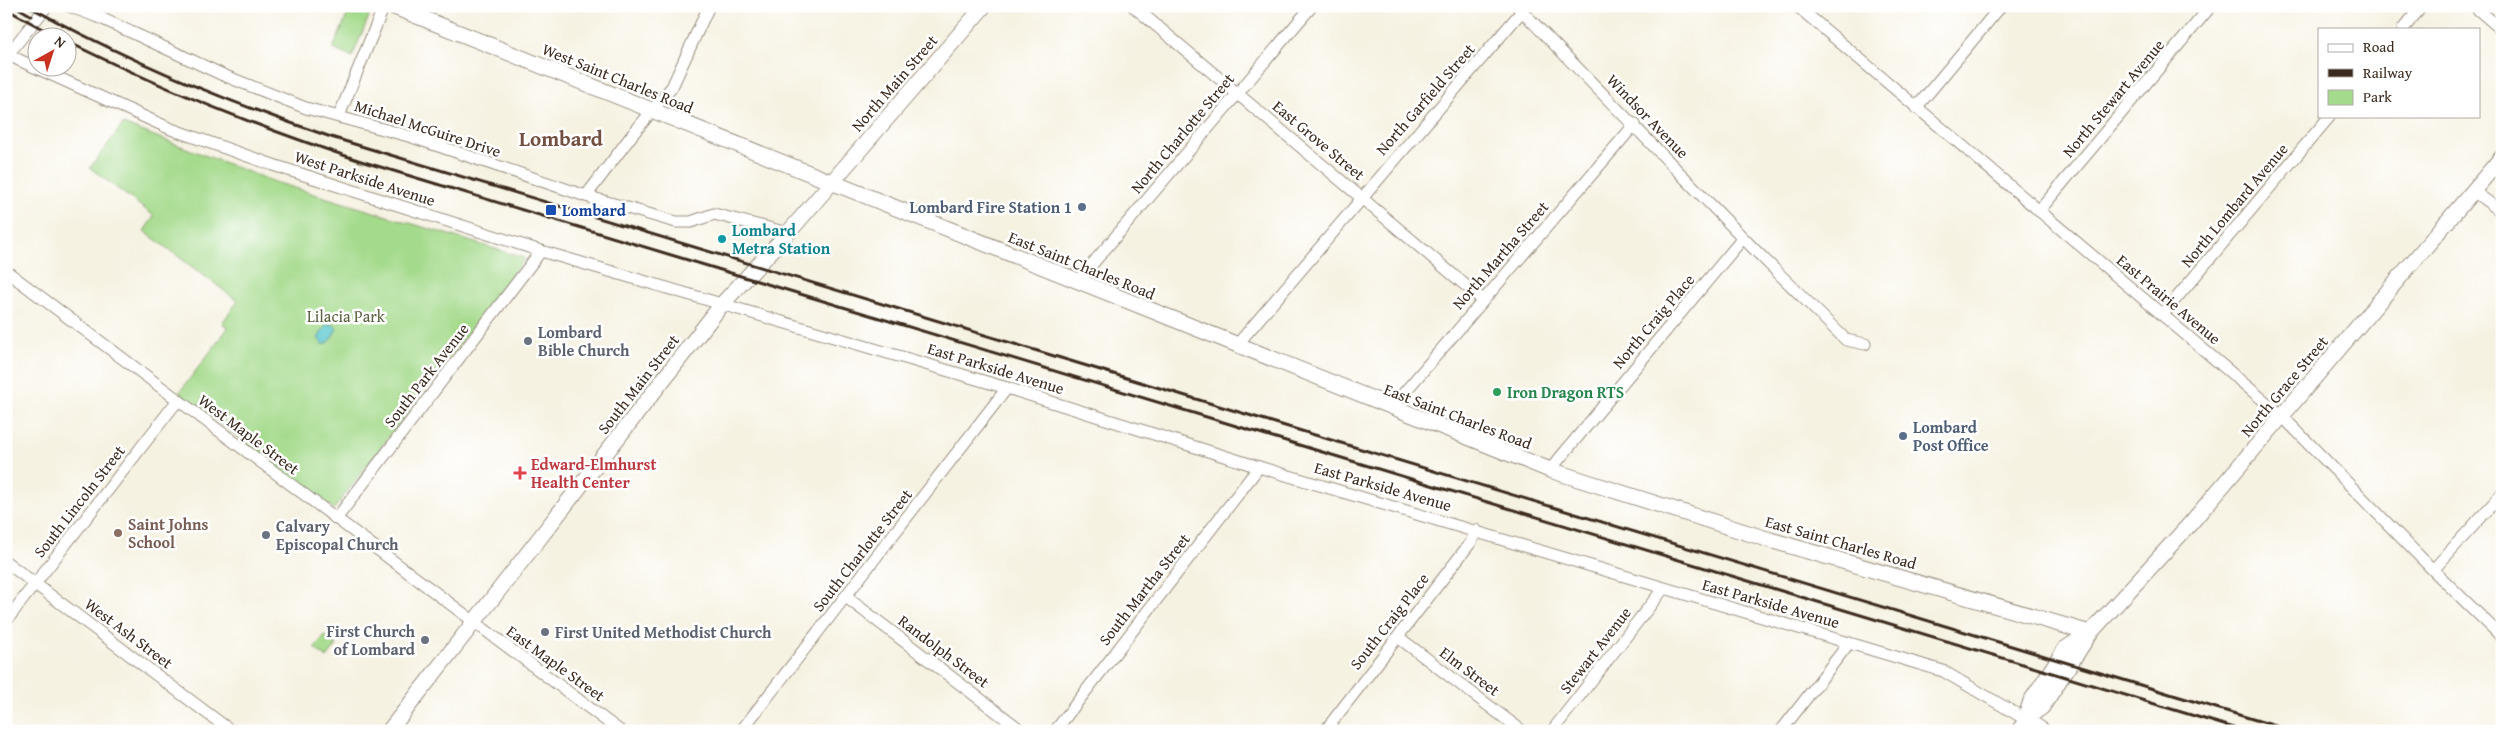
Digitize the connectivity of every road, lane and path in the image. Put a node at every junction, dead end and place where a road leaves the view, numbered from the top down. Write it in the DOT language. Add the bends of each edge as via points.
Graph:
graph roads {
  1 [pos="47,6"];
  2 [pos="69,6"];
  3 [pos="384,6"];
  4 [pos="392,6"];
  5 [pos="709,6"];
  6 [pos="984,6"];
  7 [pos="1133,6"];
  8 [pos="1312,6"];
  9 [pos="1797,6"];
  10 [pos="2001,6"];
  11 [pos="2211,6"];
  12 [pos="2422,6"];
  13 [pos="2474,6"];
  14 [pos="1520,9"];
  15 [pos="2404,28"];
  16 [pos="2502,30"];
  17 [pos="7,56"];
  18 [pos="1237,93"];
  19 [pos="1916,108"];
  20 [pos="652,110"];
  21 [pos="339,116"];
  22 [pos="2328,118"];
  23 [pos="1635,124"];
  24 [pos="2502,157"];
  25 [pos="831,184"];
  26 [pos="2474,190"];
  27 [pos="586,196"];
  28 [pos="1362,198"];
  29 [pos="2039,211"];
  30 [pos="2502,212"];
  31 [pos="788,234"];
  32 [pos="1744,238"];
  33 [pos="541,251"];
  34 [pos="6,271"];
  35 [pos="1078,282"];
  36 [pos="1483,300"];
  37 [pos="724,303"];
  38 [pos="2163,314"];
  39 [pos="1865,344"];
  40 [pos="1236,346"];
  41 [pos="1007,388"];
  42 [pos="178,400"];
  43 [pos="1391,408"];
  44 [pos="2282,416"];
  45 [pos="1259,467"];
  46 [pos="1550,470"];
  47 [pos="2502,494"];
  48 [pos="336,519"];
  49 [pos="1476,530"];
  50 [pos="6,562"];
  51 [pos="2432,570"];
  52 [pos="35,584"];
  53 [pos="1663,589"];
  54 [pos="846,597"];
  55 [pos="6,621"];
  56 [pos="473,622"];
  57 [pos="2090,633"];
  58 [pos="2502,637"];
  59 [pos="1398,638"];
  60 [pos="1849,643"];
  61 [pos="2020,725"];
  62 [pos="231,731"];
  63 [pos="389,731"];
  64 [pos="620,731"];
  65 [pos="741,731"];
  66 [pos="1022,731"];
  67 [pos="1055,731"];
  68 [pos="1325,731"];
  69 [pos="1522,731"];
  70 [pos="1552,731"];
  71 [pos="1781,731"];
  72 [pos="2044,731"];
  1 -- 17 [label="street"];
  2 -- 21 [label="street, Michael McGuire Drive" via="256,89 306,108"];
  3 -- 21 [label="street"];
  4 -- 20 [label="main road, West Saint Charles Road"];
  5 -- 20 [label="street" via="672,87"];
  6 -- 25 [label="main road, North Main Street"];
  7 -- 18 [label="street, East Grove Street"];
  8 -- 18 [label="street, North Charlotte Street"];
  9 -- 19 [label="street, East Prairie Avenue"];
  10 -- 19 [label="street"];
  11 -- 29 [label="street, North Stewart Avenue"];
  12 -- 15 [label="street"];
  13 -- 16 [label="street"];
  14 -- 23 [label="street, Windsor Avenue"];
  14 -- 28 [label="street, North Garfield Street"];
  17 -- 33 [label="street, West Parkside Avenue" via="112,104 234,153"];
  18 -- 28 [label="street, East Grove Street"];
  18 -- 35 [label="street, North Charlotte Street"];
  19 -- 29 [label="street, East Prairie Avenue"];
  20 -- 25 [label="main road, West Saint Charles Road"];
  20 -- 27 [label="street"];
  21 -- 27 [label="street, Michael McGuire Drive" via="412,137"];
  22 -- 38 [label="street, North Lombard Avenue"];
  23 -- 32 [label="street, Windsor Avenue"];
  23 -- 36 [label="street, North Martha Street"];
  24 -- 26 [label="main road, North Grace Street"];
  25 -- 31 [label="main road, South Main Street"];
  25 -- 35 [label="main road, East Saint Charles Road"];
  26 -- 30 [label="street"];
  26 -- 44 [label="main road, North Grace Street"];
  27 -- 31 [label="street, Michael McGuire Drive" via="676,222 714,214"];
  28 -- 36 [label="street, East Grove Street"];
  28 -- 40 [label="street, North Garfield Street"];
  29 -- 38 [label="street, East Prairie Avenue"];
  31 -- 37 [label="main road, South Main Street"];
  32 -- 39 [label="street, Windsor Avenue" via="1846,340"];
  32 -- 46 [label="street, North Craig Place"];
  33 -- 37 [label="street, West Parkside Avenue"];
  33 -- 48 [label="street, South Park Avenue"];
  34 -- 42 [label="street, West Maple Street"];
  35 -- 40 [label="main road, East Saint Charles Road"];
  36 -- 43 [label="street, North Martha Street"];
  37 -- 41 [label="street, East Parkside Avenue"];
  37 -- 56 [label="main road, South Main Street"];
  38 -- 44 [label="street, East Prairie Avenue"];
  40 -- 43 [label="main road, East Saint Charles Road"];
  41 -- 45 [label="street, East Parkside Avenue"];
  41 -- 54 [label="street, South Charlotte Street"];
  42 -- 48 [label="street, West Maple Street"];
  42 -- 52 [label="street, South Lincoln Street"];
  43 -- 46 [label="main road, East Saint Charles Road"];
  44 -- 51 [label="street, East Prairie Avenue"];
  44 -- 57 [label="main road, North Grace Street" via="2190,524"];
  45 -- 49 [label="street, East Parkside Avenue"];
  45 -- 67 [label="street, South Martha Street"];
  46 -- 57 [label="main road, East Saint Charles Road" via="1770,540"];
  47 -- 51 [label="street"];
  48 -- 56 [label="street, West Maple Street"];
  49 -- 53 [label="street, East Parkside Avenue"];
  49 -- 59 [label="street, South Craig Place" via="1471,542"];
  50 -- 52 [label="street, West Ash Street"];
  51 -- 58 [label="street, East Prairie Avenue"];
  52 -- 55 [label="street, South Lincoln Street"];
  52 -- 62 [label="street, West Ash Street"];
  53 -- 60 [label="street, East Parkside Avenue"];
  53 -- 70 [label="street, Stewart Avenue"];
  54 -- 65 [label="street, South Charlotte Street"];
  54 -- 66 [label="street, Randolph Street"];
  56 -- 63 [label="main road, South Main Street"];
  56 -- 64 [label="street, East Maple Street"];
  57 -- 61 [label="main road, North Grace Street" via="2065,649 2031,701"];
  59 -- 68 [label="street, South Craig Place"];
  59 -- 69 [label="street, Elm Street"];
  60 -- 61 [label="street, East Parkside Avenue" via="1943,671"];
  60 -- 71 [label="street"];
  61 -- 72 [label="main road"];
}
